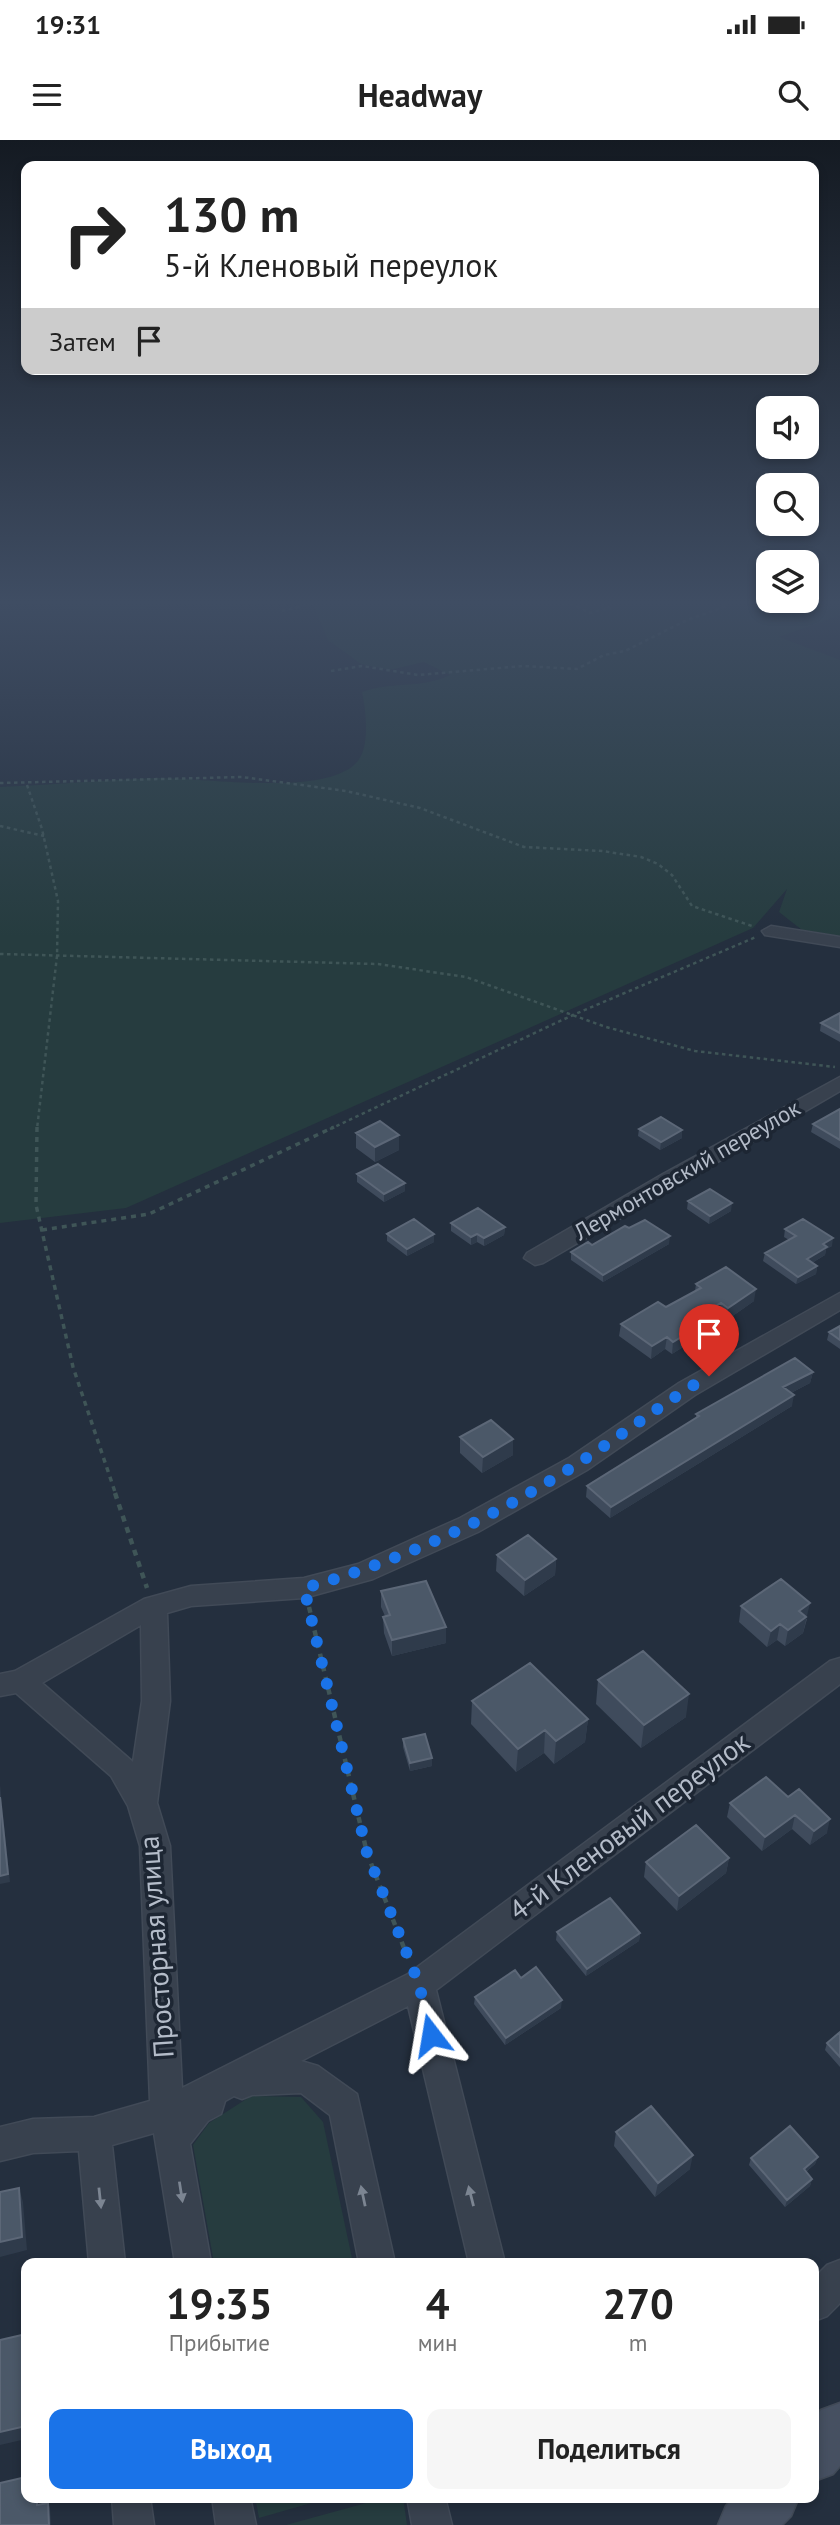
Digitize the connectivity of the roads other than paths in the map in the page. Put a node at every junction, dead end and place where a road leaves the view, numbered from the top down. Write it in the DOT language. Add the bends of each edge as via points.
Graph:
graph roads {
  1 [pos="771,931"];
  2 [pos="840,942"];
  3 [pos="840,1083"];
  4 [pos="535,1258"];
  5 [pos="840,1300"];
  6 [pos="153,1606"];
  7 [pos="840,1669"];
  8 [pos="10,1683"];
  9 [pos="142,1803"];
  10 [pos="419,1984"];
  11 [pos="170,2126"];
  12 [pos="94,2134"];
  13 [pos="0,2144"];
  14 [pos="106,2258"];
  15 [pos="192,2258"];
  16 [pos="376,2258"];
  17 [pos="486,2258"];
  18 [pos="840,2278"];
  19 [pos="819,2298"];
  20 [pos="840,2429"];
  21 [pos="819,2450"];
  22 [pos="132,2503"];
  23 [pos="232,2503"];
  24 [pos="427,2503"];
  25 [pos="766,2503"];
  26 [pos="134,2525"];
  27 [pos="236,2525"];
  28 [pos="432,2525"];
  29 [pos="746,2525"];
  1 -- 2 [label="street"];
  3 -- 4 [label="street, Лермонтовский переулок"];
  5 -- 6 [label="street" via="687,1389 578,1464 469,1525 364,1572 304,1588 191,1596"];
  6 -- 8 [label="street"];
  6 -- 9 [label="street" via="156,1701"];
  7 -- 10 [label="street, 4-й Кленовый переулок"];
  8 -- 9 [label="street, Просторная улица" via="121,1767"];
  9 -- 11 [label="street, Просторная улица" via="155,1846"];
  10 -- 11 [label="street, 4-й Кленовый переулок"];
  17 -- 10 [label="street, one-way"];
  11 -- 12 [label="street, 4-й Кленовый переулок"];
  11 -- 15 [label="street, Просторная улица, one-way"];
  16 -- 11 [label="street, one-way" via="345,2106 306,2077 248,2079"];
  12 -- 13 [label="street, 4-й Кленовый переулок" via="33,2136"];
  12 -- 14 [label="street, one-way"];
  18 -- 19 [label="street"];
  20 -- 21 [label="main road"];
  22 -- 26 [label="street"];
  23 -- 27 [label="street"];
  24 -- 28 [label="street"];
  25 -- 29 [label="main road"];
}
